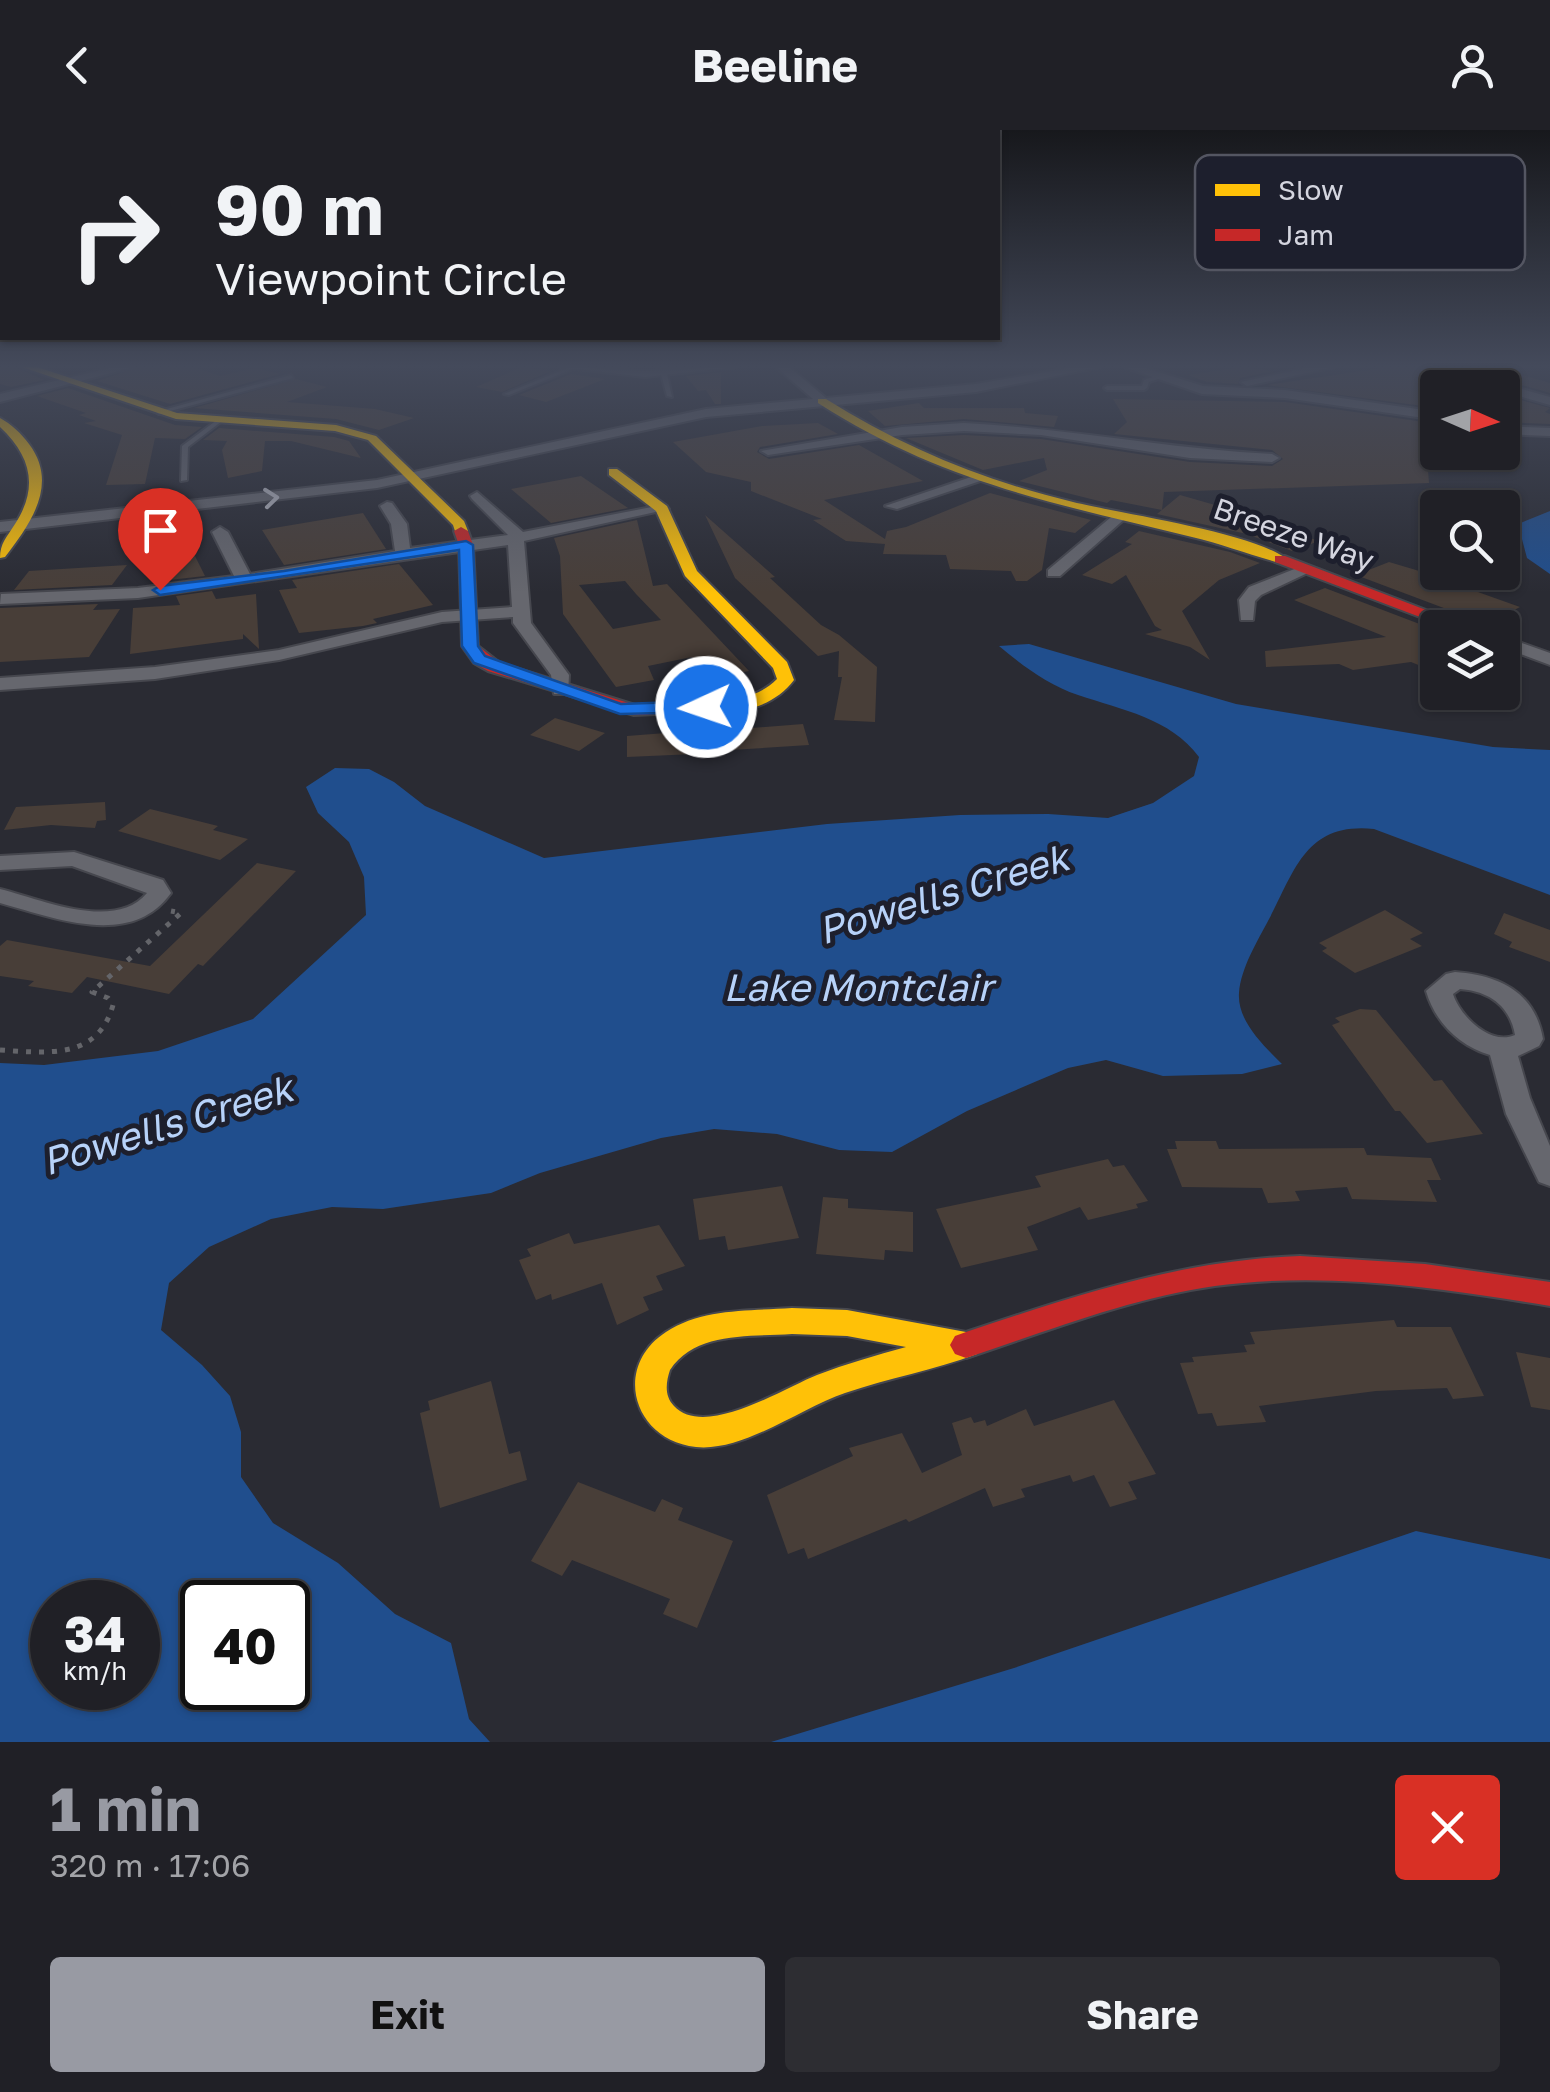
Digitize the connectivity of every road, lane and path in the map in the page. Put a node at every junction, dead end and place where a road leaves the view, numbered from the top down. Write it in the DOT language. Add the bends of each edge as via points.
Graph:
graph roads {
  1 [pos="24,442"];
  2 [pos="190,442"];
  3 [pos="377,442"];
  4 [pos="552,442"];
  5 [pos="830,442"];
  6 [pos="889,442"];
  7 [pos="1103,442"];
  8 [pos="768,451"];
  9 [pos="1272,458"];
  10 [pos="408,471"];
  11 [pos="613,472"];
  12 [pos="979,479"];
  13 [pos="183,480"];
  14 [pos="477,496"];
  15 [pos="387,506"];
  16 [pos="892,506"];
  17 [pos="662,509"];
  18 [pos="0,516"];
  19 [pos="1122,516"];
  20 [pos="19,520"];
  21 [pos="220,532"];
  22 [pos="518,538"];
  23 [pos="466,545"];
  24 [pos="0,554"];
  25 [pos="402,554"];
  26 [pos="1308,569"];
  27 [pos="1054,574"];
  28 [pos="244,579"];
  29 [pos="1,599"];
  30 [pos="522,611"];
  31 [pos="1420,611"];
  32 [pos="468,615"];
  33 [pos="1247,616"];
  34 [pos="1520,648"];
  35 [pos="1550,659"];
  36 [pos="0,684"];
  37 [pos="561,690"];
  38 [pos="0,863"];
  39 [pos="0,896"];
  40 [pos="149,907"];
  41 [pos="1503,1049"];
  42 [pos="0,1050"];
  43 [pos="1550,1174"];
  44 [pos="1550,1294"];
  45 [pos="966,1345"];
  1 -- 20 [label="street" via="40,480"];
  2 -- 13 [label="lane"];
  3 -- 10 [label="street"];
  4 -- 10 [label="street"];
  5 -- 8 [label="street"];
  6 -- 12 [label="street, Breeze Way"];
  7 -- 9 [label="street"];
  10 -- 20 [label="street" via="295,496"];
  10 -- 23 [label="street" via="453,514"];
  11 -- 17 [label="street"];
  12 -- 16 [label="street"];
  12 -- 19 [label="street, Breeze Way"];
  14 -- 22 [label="street"];
  15 -- 25 [label="street" via="398,524"];
  17 -- 22 [label="street"];
  17 -- 37 [label="street" via="690,573 781,666 782,688 742,705 634,710"];
  18 -- 20 [label="street"];
  19 -- 26 [label="street, Breeze Way" via="1209,534"];
  19 -- 27 [label="street"];
  20 -- 24 [label="street"];
  21 -- 28 [label="street"];
  22 -- 23 [label="street"];
  22 -- 30 [label="street"];
  23 -- 25 [label="street"];
  23 -- 32 [label="street"];
  25 -- 28 [label="street"];
  26 -- 31 [label="street, Breeze Way"];
  26 -- 33 [label="street" via="1255,591"];
  28 -- 29 [label="street"];
  30 -- 32 [label="street"];
  30 -- 37 [label="street" via="522,623 560,674"];
  32 -- 36 [label="street" via="279,655 97,679"];
  32 -- 37 [label="street" via="470,646 480,659"];
  34 -- 35 [label="street"];
  38 -- 40 [label="street" via="48,858 97,864 155,885 159,893"];
  39 -- 40 [label="street" via="105,919"];
  40 -- 42 [label="path" via="181,913 92,992 113,1005 104,1032 90,1044 63,1051"];
  41 -- 43 [label="street" via="1514,1098"];
  44 -- 45 [label="street" via="1346,1268 1253,1270 1149,1286"];
  45 -- 45 [label="street" via="850,1376 722,1430 694,1433 673,1426 648,1394 658,1356 702,1330 847,1324"];
}
